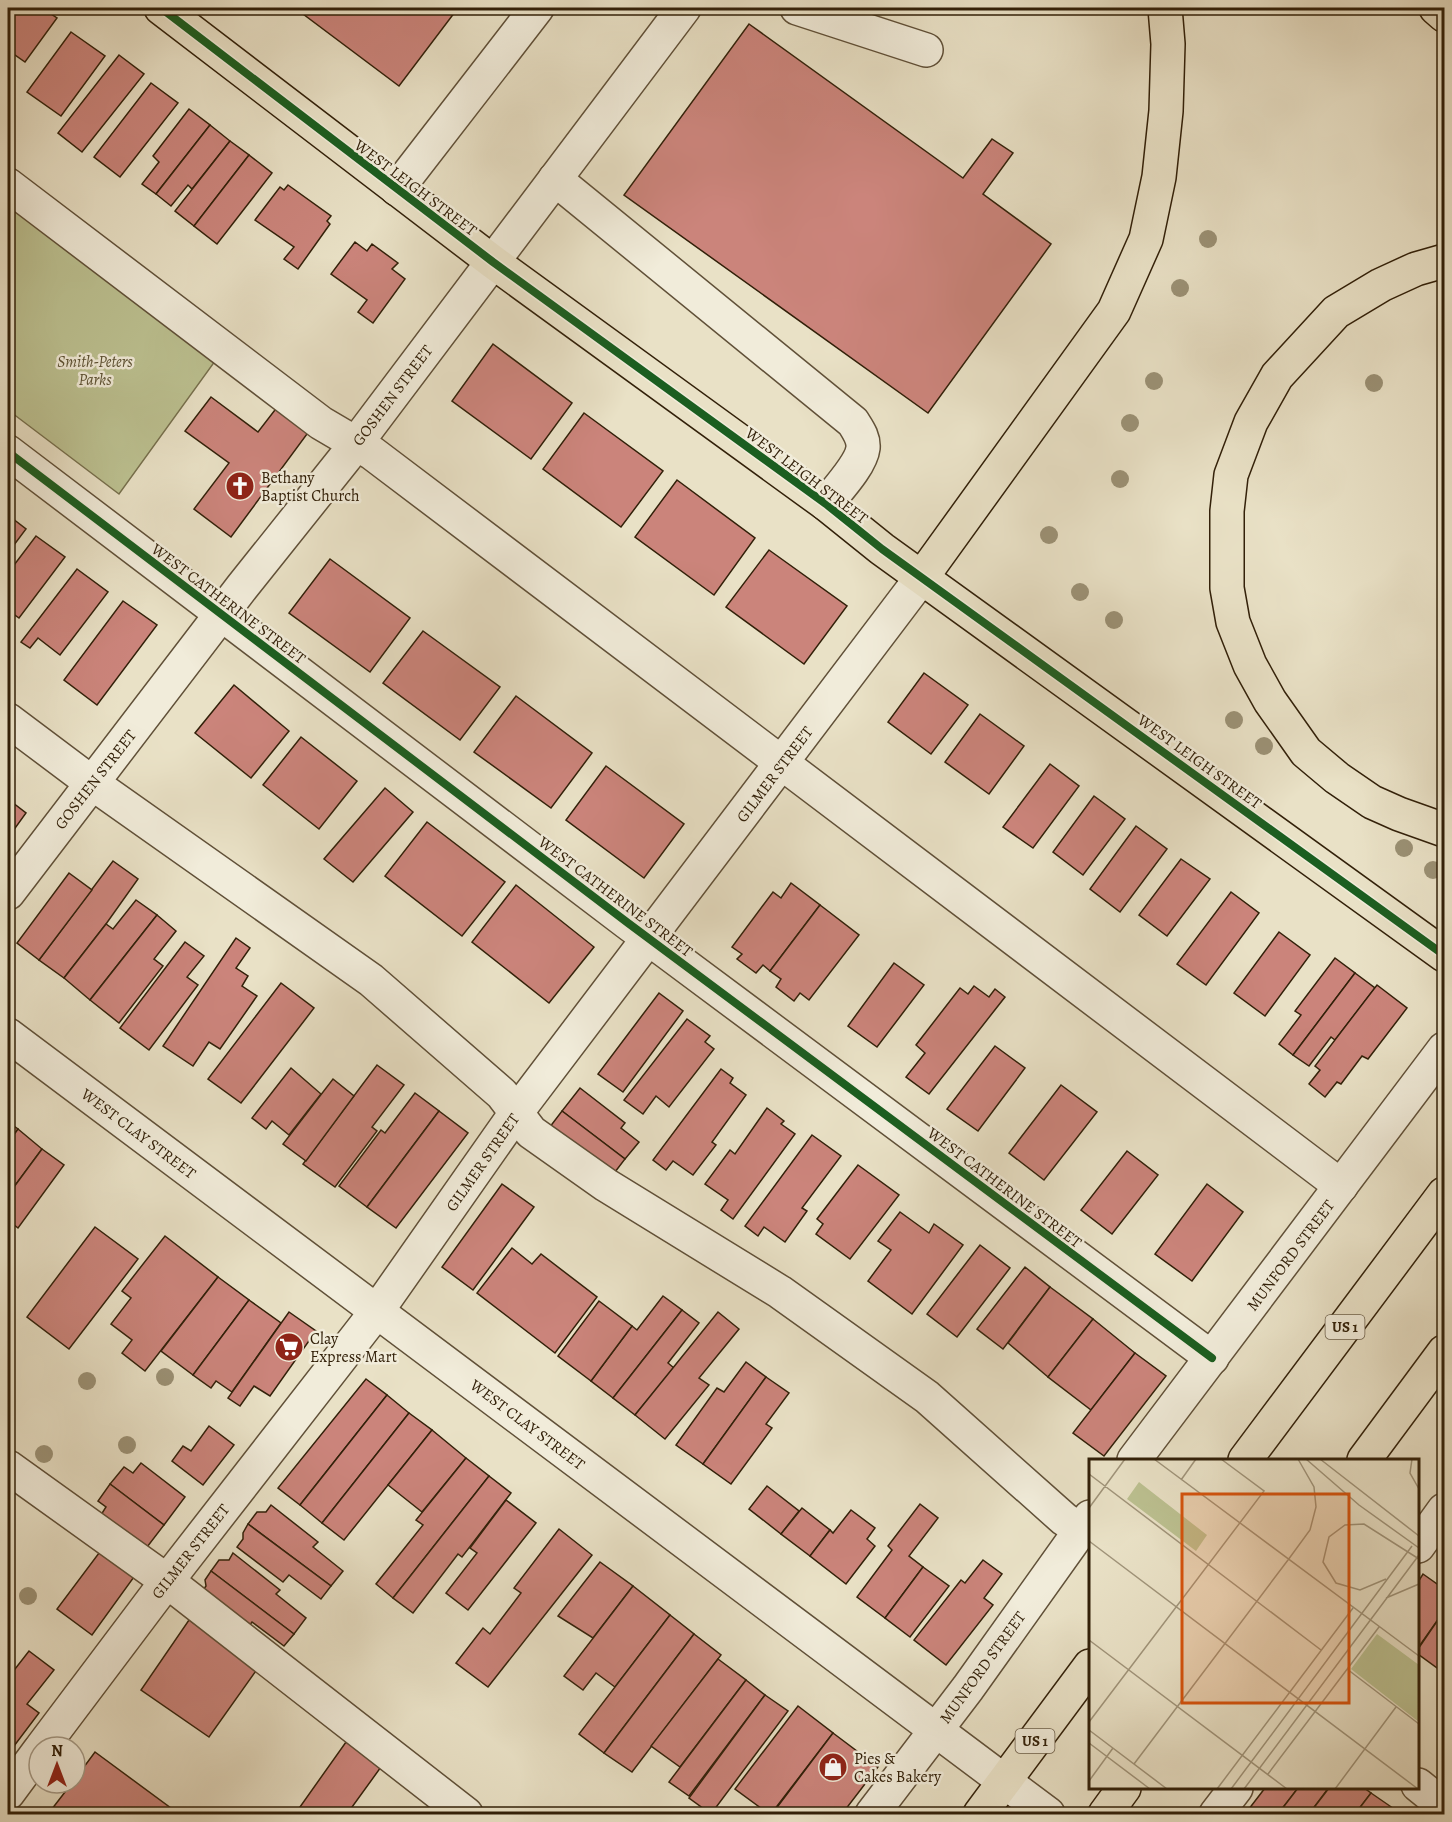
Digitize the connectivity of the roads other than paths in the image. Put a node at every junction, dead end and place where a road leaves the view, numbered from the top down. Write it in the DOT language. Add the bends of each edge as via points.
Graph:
graph roads {
  1 [pos="160,8"];
  2 [pos="537,8"];
  3 [pos="684,8"];
  4 [pos="797,8"];
  5 [pos="1165,8"];
  6 [pos="1436,8"];
  7 [pos="1444,15"];
  8 [pos="926,50"];
  9 [pos="555,179"];
  10 [pos="8,185"];
  11 [pos="397,189"];
  12 [pos="1444,261"];
  13 [pos="493,262"];
  14 [pos="356,444"];
  15 [pos="8,452"];
  16 [pos="826,504"];
  17 [pos="922,577"];
  18 [pos="222,614"];
  19 [pos="8,720"];
  20 [pos="783,762"];
  21 [pos="92,783"];
  22 [pos="1444,830"];
  23 [pos="8,893"];
  24 [pos="650,939"];
  25 [pos="1444,955"];
  26 [pos="8,1035"];
  27 [pos="1444,1048"];
  28 [pos="516,1113"];
  29 [pos="1341,1186"];
  30 [pos="1444,1194"];
  31 [pos="377,1311"];
  32 [pos="1444,1352"];
  33 [pos="1212,1358"];
  34 [pos="1136,1459"];
  35 [pos="1246,1459"];
  36 [pos="1365,1459"];
  37 [pos="8,1467"];
  38 [pos="1085,1524"];
  39 [pos="167,1581"];
  40 [pos="1089,1667"];
  41 [pos="936,1731"];
  42 [pos="51,1735"];
  43 [pos="27,1767"];
  44 [pos="1004,1783"];
  45 [pos="1419,1786"];
  46 [pos="1123,1789"];
  47 [pos="1235,1789"];
  48 [pos="8,1793"];
  49 [pos="1444,1806"];
  50 [pos="466,1815"];
  51 [pos="872,1815"];
  52 [pos="980,1815"];
  53 [pos="1048,1815"];
  54 [pos="1105,1815"];
  55 [pos="1216,1815"];
  1 -- 11 [label="main road, WEST LEIGH STREET"];
  2 -- 11 [label="street"];
  3 -- 9 [label="street, GOSHEN STREET"];
  4 -- 8 [label="street"];
  5 -- 17 [label="main road" via="1166,111 1159,177 1146,239 1114,311"];
  6 -- 7 [label="main road"];
  9 -- 13 [label="street, GOSHEN STREET"];
  9 -- 16 [label="street" via="853,422 862,437 863,448 859,460"];
  10 -- 14 [label="street" via="321,423"];
  11 -- 13 [label="main road, WEST LEIGH STREET"];
  12 -- 22 [label="main road" via="1381,285 1336,312 1277,376 1251,422 1231,475 1227,588 1233,622 1250,665 1306,752 1372,802"];
  13 -- 14 [label="street, GOSHEN STREET"];
  13 -- 16 [label="main road, WEST LEIGH STREET"];
  14 -- 18 [label="street, GOSHEN STREET"];
  14 -- 20 [label="street"];
  15 -- 18 [label="street, WEST CATHERINE STREET"];
  16 -- 17 [label="main road, WEST LEIGH STREET"];
  17 -- 20 [label="street, GILMER STREET"];
  17 -- 25 [label="main road, WEST LEIGH STREET"];
  18 -- 21 [label="street, GOSHEN STREET"];
  18 -- 24 [label="street, WEST CATHERINE STREET"];
  19 -- 21 [label="street"];
  20 -- 24 [label="street, GILMER STREET"];
  20 -- 29 [label="street"];
  21 -- 23 [label="street, GOSHEN STREET"];
  21 -- 28 [label="street" via="371,980 502,1094"];
  24 -- 28 [label="street, GILMER STREET"];
  24 -- 33 [label="street, WEST CATHERINE STREET"];
  26 -- 31 [label="street, WEST CLAY STREET"];
  27 -- 29 [label="street, MUNFORD STREET"];
  28 -- 31 [label="street, GILMER STREET"];
  28 -- 38 [label="street" via="531,1132 606,1185 780,1292 927,1397 1064,1519"];
  29 -- 33 [label="street, MUNFORD STREET"];
  30 -- 35 [label="main road, US 1"];
  31 -- 39 [label="street, GILMER STREET"];
  31 -- 41 [label="street, WEST CLAY STREET"];
  32 -- 36 [label="main road"];
  33 -- 34 [label="street, MUNFORD STREET"];
  37 -- 39 [label="street"];
  38 -- 41 [label="street, MUNFORD STREET"];
  39 -- 42 [label="street, GILMER STREET"];
  39 -- 50 [label="street"];
  40 -- 44 [label="main road, US 1"];
  41 -- 44 [label="street, WEST CLAY STREET"];
  41 -- 51 [label="street, MUNFORD STREET"];
  43 -- 48 [label="street"];
  44 -- 52 [label="main road, US 1"];
  44 -- 53 [label="street, WEST CLAY STREET"];
  45 -- 49 [label="street"];
  46 -- 54 [label="main road"];
  47 -- 55 [label="street"];
}
